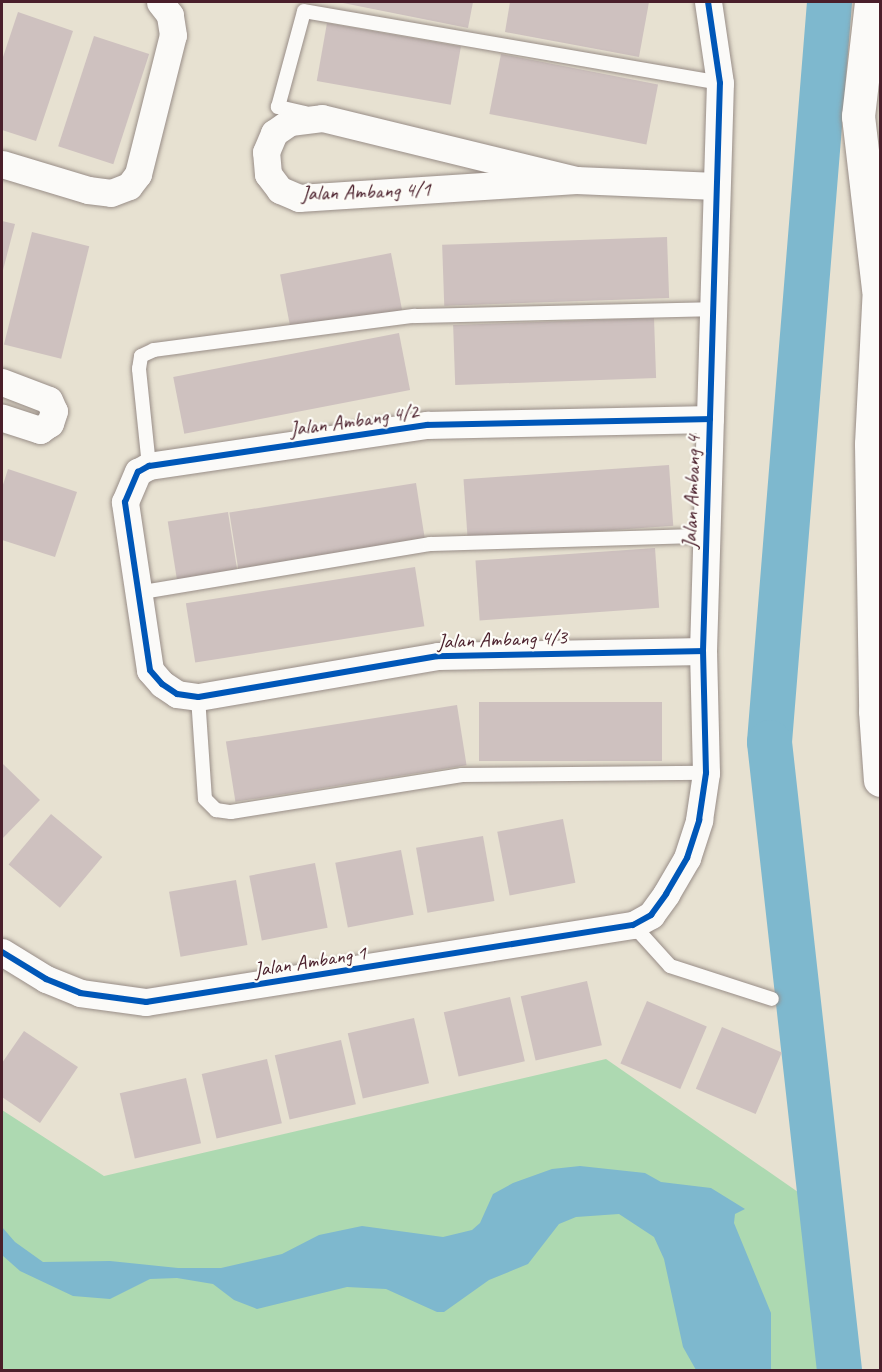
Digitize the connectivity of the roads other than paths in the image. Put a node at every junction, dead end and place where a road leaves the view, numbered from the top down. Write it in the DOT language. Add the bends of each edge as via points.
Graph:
graph roads {
  1 [pos="160,2"];
  2 [pos="708,2"];
  3 [pos="871,2"];
  4 [pos="720,83"];
  5 [pos="322,118"];
  6 [pos="2,164"];
  7 [pos="576,180"];
  8 [pos="716,186"];
  9 [pos="879,278"];
  10 [pos="713,309"];
  11 [pos="2,382"];
  12 [pos="2,418"];
  13 [pos="710,419"];
  14 [pos="149,466"];
  15 [pos="706,536"];
  16 [pos="137,592"];
  17 [pos="703,651"];
  18 [pos="198,697"];
  19 [pos="706,773"];
  20 [pos="880,780"];
  21 [pos="633,925"];
  22 [pos="2,952"];
  23 [pos="772,999"];
  1 -- 6 [label="street" via="170,15 173,35 138,174 129,186 111,193 88,190"];
  2 -- 4 [label="street, Jalan Ambang 4"];
  3 -- 9 [label="highway" via="858,116"];
  4 -- 5 [label="lane" via="304,11 278,107"];
  4 -- 8 [label="street, Jalan Ambang 4"];
  5 -- 7 [label="street, Jalan Ambang 4/1"];
  5 -- 7 [label="street, Jalan Ambang 4/1" via="290,122 274,133 266,152 268,174 280,190 298,198"];
  7 -- 8 [label="street, Jalan Ambang 4/1"];
  8 -- 10 [label="street, Jalan Ambang 4"];
  9 -- 20 [label="highway" via="872,562"];
  10 -- 13 [label="street, Jalan Ambang 4"];
  10 -- 14 [label="lane" via="414,316 154,350 141,356 138,369"];
  11 -- 12 [label="street" via="50,400 54,411 50,423 40,430"];
  13 -- 14 [label="street, Jalan Ambang 4/2" via="427,425"];
  13 -- 15 [label="street, Jalan Ambang 4"];
  14 -- 16 [label="street" via="134,479 126,502"];
  15 -- 16 [label="lane" via="430,544"];
  15 -- 17 [label="street, Jalan Ambang 4"];
  16 -- 18 [label="street" via="150,670 169,689"];
  17 -- 18 [label="street, Jalan Ambang 4/3" via="438,656"];
  17 -- 19 [label="street, Jalan Ambang 4"];
  18 -- 19 [label="lane" via="205,799 216,810 231,812 462,775"];
  19 -- 21 [label="street, Jalan Ambang 4" via="699,820 687,858 651,915"];
  21 -- 22 [label="street, Jalan Ambang 1" via="146,1002 80,993 46,979"];
  21 -- 23 [label="lane" via="670,966"];
}
